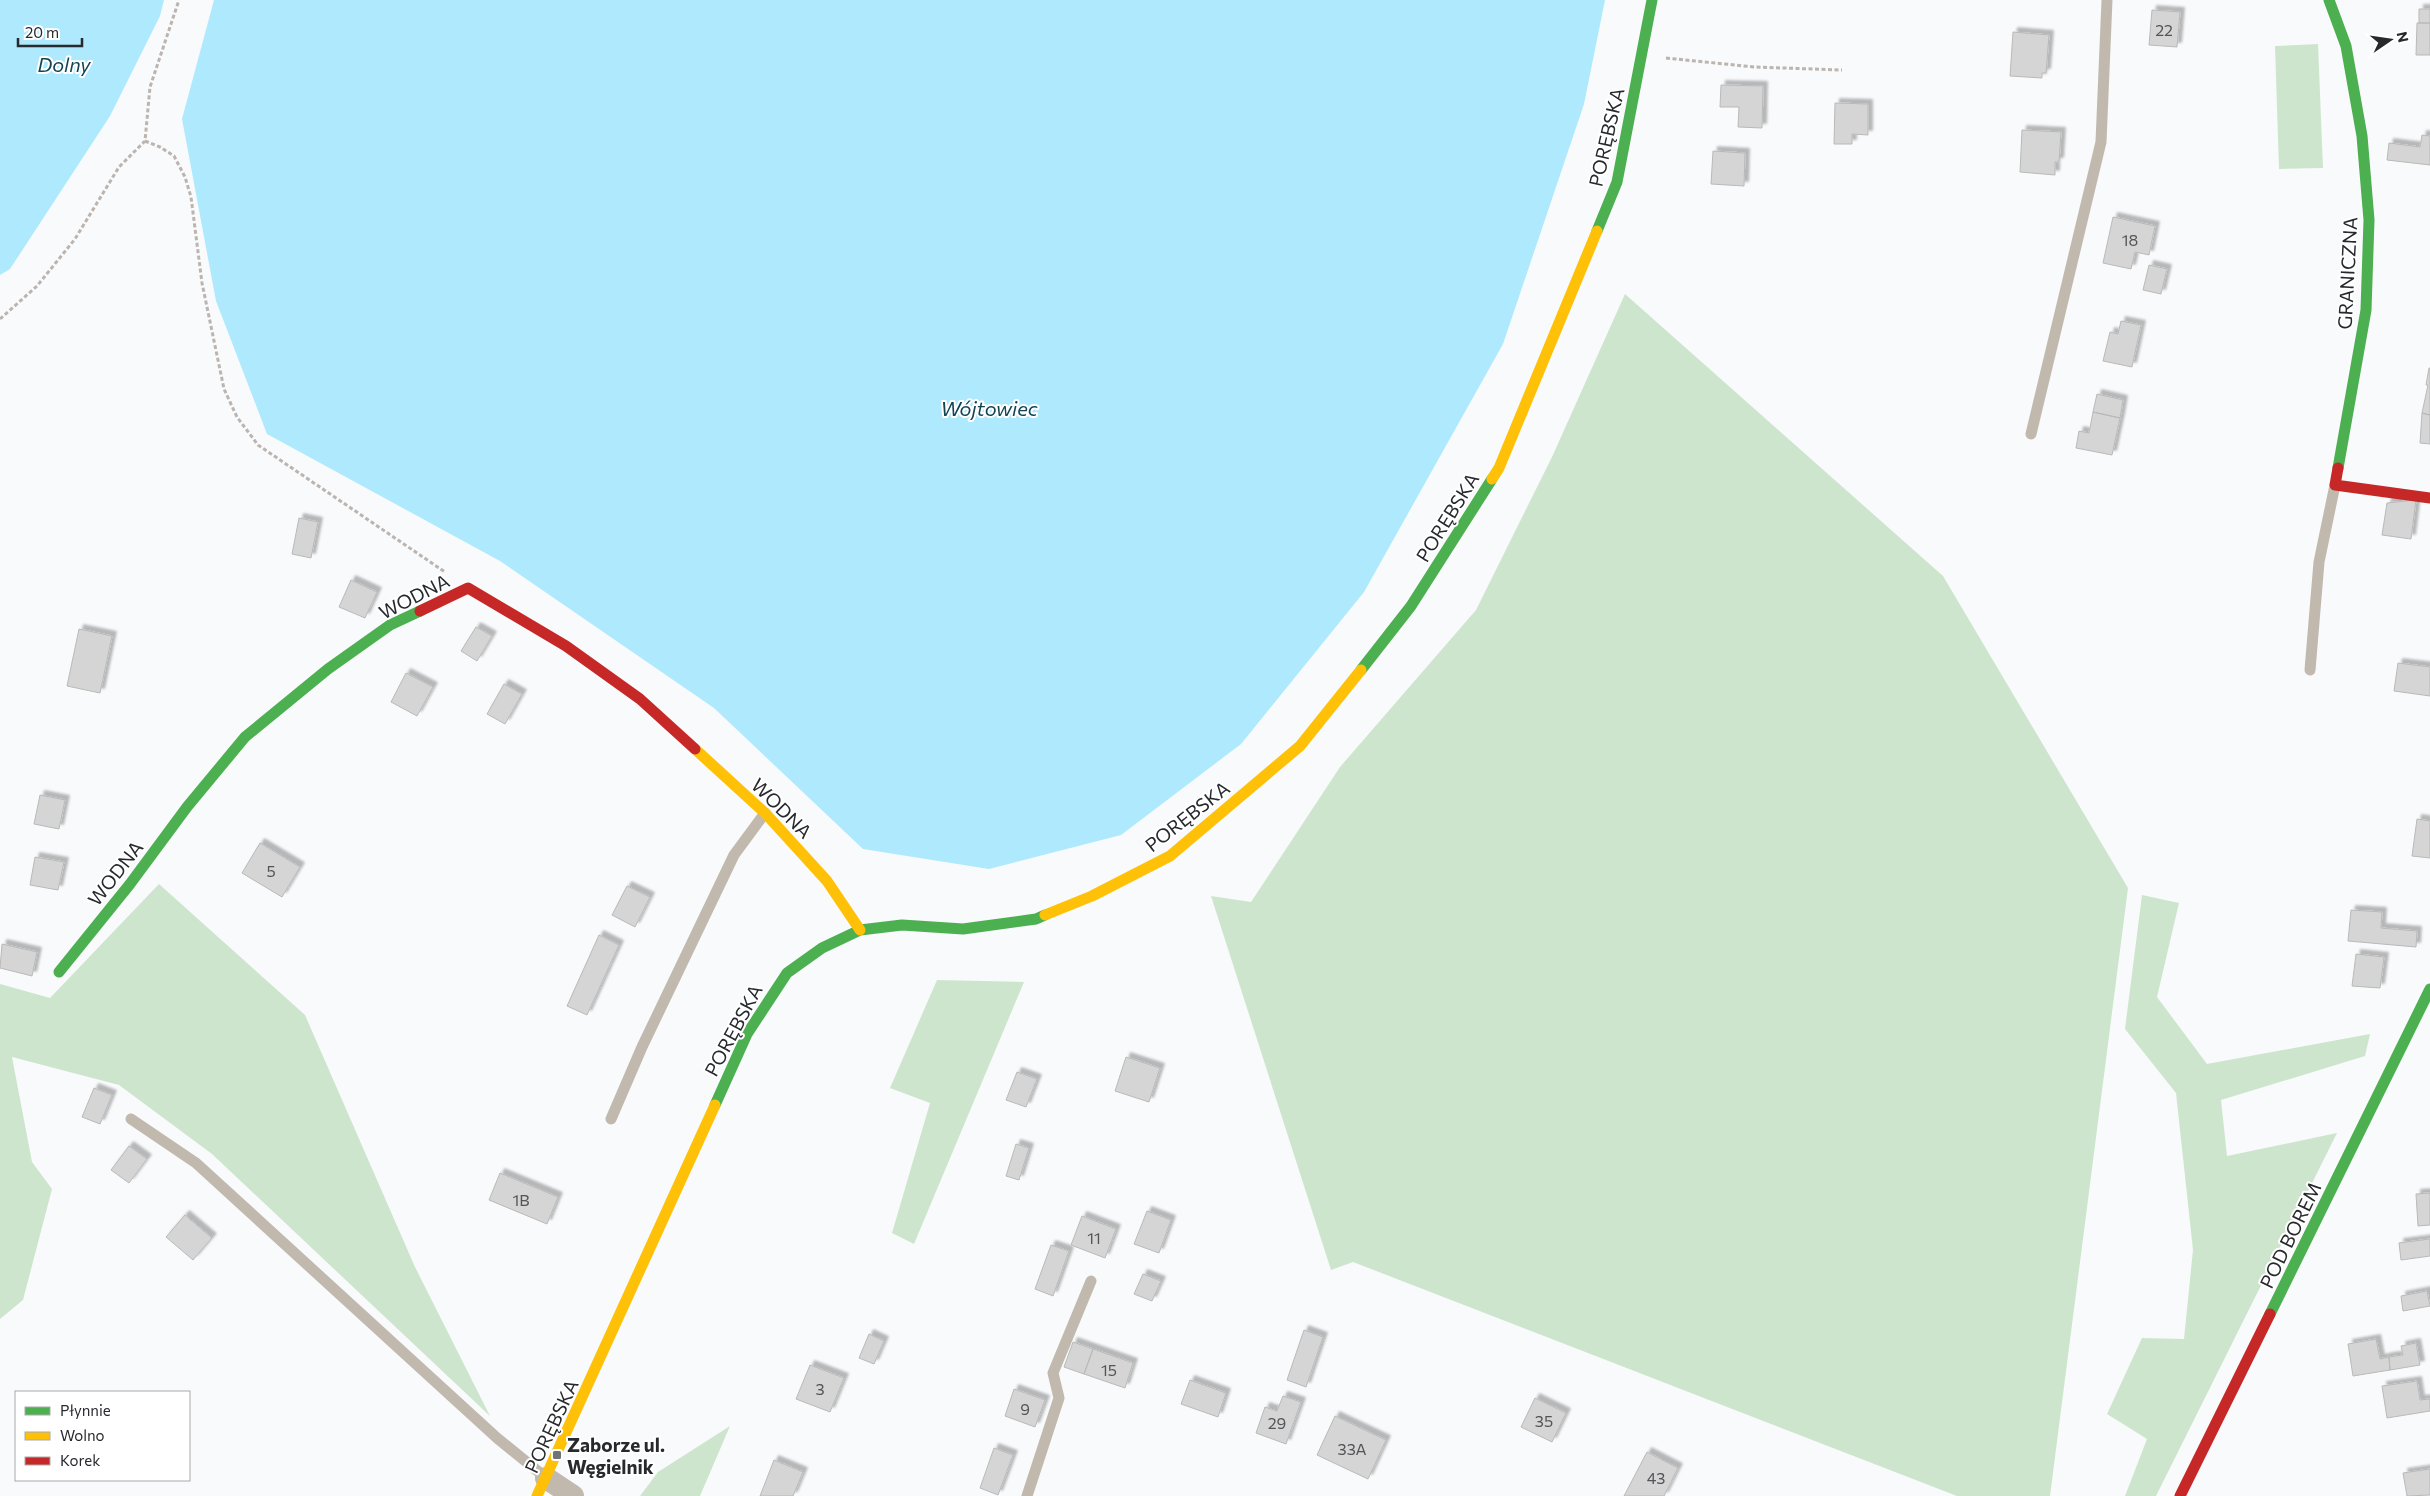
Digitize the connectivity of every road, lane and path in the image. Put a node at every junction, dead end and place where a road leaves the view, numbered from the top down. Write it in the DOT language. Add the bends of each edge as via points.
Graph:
graph roads {
  1 [pos="179,0"];
  2 [pos="1652,0"];
  3 [pos="2106,0"];
  4 [pos="2329,0"];
  5 [pos="1641,56"];
  6 [pos="1842,70"];
  7 [pos="145,141"];
  8 [pos="0,319"];
  9 [pos="2031,434"];
  10 [pos="2335,484"];
  11 [pos="2430,498"];
  12 [pos="468,588"];
  13 [pos="2310,670"];
  14 [pos="766,814"];
  15 [pos="860,930"];
  16 [pos="59,972"];
  17 [pos="2430,989"];
  18 [pos="131,1119"];
  19 [pos="611,1119"];
  20 [pos="1091,1281"];
  21 [pos="542,1487"];
  22 [pos="573,1496"];
  23 [pos="1027,1496"];
  24 [pos="2180,1496"];
  1 -- 7 [label="path" via="150,87"];
  2 -- 5 [label="street, PORĘBSKA"];
  3 -- 9 [label="lane" via="2101,142"];
  4 -- 10 [label="street, GRANICZNA" via="2346,46 2362,136 2369,220 2366,310"];
  5 -- 6 [label="path" via="1754,67"];
  5 -- 15 [label="street, PORĘBSKA" via="1617,182 1499,468 1411,606 1300,746 1170,856 1092,896 1036,919 964,929 902,925"];
  7 -- 8 [label="path" via="119,167 75,239 36,286"];
  7 -- 12 [label="path" via="174,156 185,177 215,357 224,389 237,417 258,445"];
  10 -- 11 [label="street"];
  10 -- 13 [label="lane" via="2319,562"];
  12 -- 14 [label="street, WODNA" via="566,646 640,699"];
  12 -- 16 [label="street, WODNA" via="390,625 328,669 245,737"];
  14 -- 15 [label="street, WODNA" via="827,881"];
  14 -- 19 [label="lane" via="734,855"];
  15 -- 21 [label="street, PORĘBSKA" via="822,948 786,972 747,1034"];
  17 -- 24 [label="street, POD BOREM"];
  18 -- 21 [label="lane" via="196,1163 497,1438"];
  20 -- 23 [label="lane" via="1054,1372 1059,1398"];
  21 -- 22 [label="street"];
}
